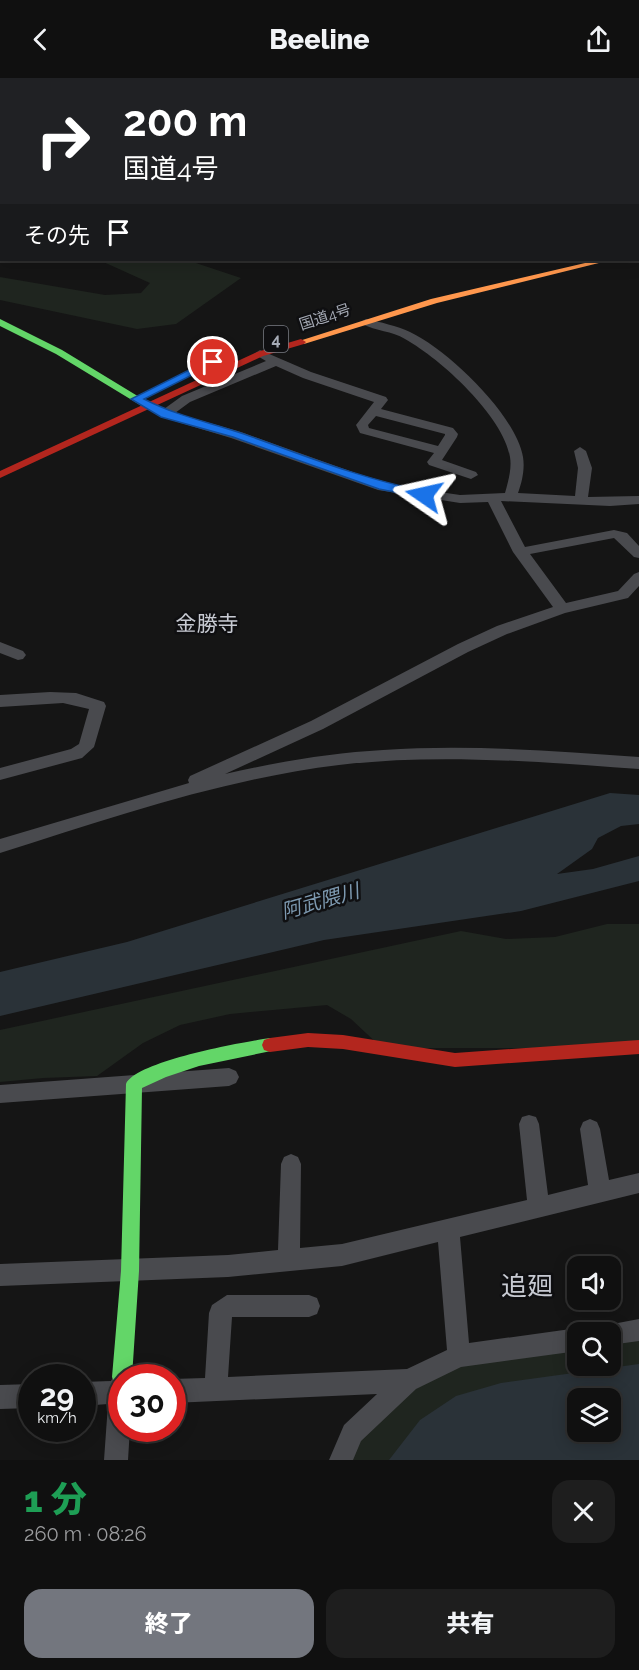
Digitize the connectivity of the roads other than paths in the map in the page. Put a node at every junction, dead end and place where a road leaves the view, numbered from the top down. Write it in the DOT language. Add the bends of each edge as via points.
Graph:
graph roads {
  1 [pos="563,261"];
  2 [pos="603,261"];
  3 [pos="0,322"];
  4 [pos="366,322"];
  5 [pos="260,354"];
  6 [pos="274,362"];
  7 [pos="142,402"];
  8 [pos="373,411"];
  9 [pos="165,414"];
  10 [pos="440,451"];
  11 [pos="580,452"];
  12 [pos="0,461"];
  13 [pos="0,475"];
  14 [pos="471,475"];
  15 [pos="510,497"];
  16 [pos="494,499"];
  17 [pos="639,500"];
  18 [pos="581,501"];
  19 [pos="520,552"];
  20 [pos="639,554"];
  21 [pos="639,577"];
  22 [pos="562,609"];
  23 [pos="0,647"];
  24 [pos="18,655"];
  25 [pos="0,701"];
  26 [pos="639,763"];
  27 [pos="0,774"];
  28 [pos="172,793"];
  29 [pos="0,846"];
  30 [pos="639,1047"];
  31 [pos="229,1077"];
  32 [pos="134,1084"];
  33 [pos="0,1094"];
  34 [pos="529,1124"];
  35 [pos="590,1130"];
  36 [pos="291,1164"];
  37 [pos="639,1183"];
  38 [pos="600,1193"];
  39 [pos="538,1207"];
  40 [pos="448,1229"];
  41 [pos="289,1260"];
  42 [pos="130,1271"];
  43 [pos="0,1275"];
  44 [pos="309,1306"];
  45 [pos="639,1330"];
  46 [pos="621,1332"];
  47 [pos="567,1341"];
  48 [pos="459,1356"];
  49 [pos="123,1364"];
  50 [pos="408,1382"];
  51 [pos="216,1389"];
  52 [pos="186,1390"];
  53 [pos="18,1396"];
  54 [pos="0,1397"];
  55 [pos="117,1442"];
  56 [pos="116,1460"];
  57 [pos="341,1460"];
  1 -- 7 [label="main road, 国道4号 / 4" via="417,296 232,353"];
  2 -- 4 [label="main road, 国道4号 / 4" via="434,301"];
  3 -- 7 [label="main road"];
  4 -- 5 [label="main road, 国道4号 / 4"];
  4 -- 15 [label="street" via="408,335 444,358 492,412 515,449 517,467"];
  5 -- 6 [label="street"];
  5 -- 7 [label="main road, 国道4号 / 4"];
  6 -- 8 [label="street" via="382,400"];
  6 -- 9 [label="street" via="186,399"];
  7 -- 9 [label="street"];
  7 -- 12 [label="main road, 国道4号 / 4"];
  7 -- 13 [label="main road, 国道4号 / 4"];
  8 -- 10 [label="street" via="362,425 364,430"];
  8 -- 10 [label="street" via="449,431 451,437"];
  9 -- 16 [label="street" via="383,487 460,499"];
  10 -- 14 [label="street" via="433,460 437,465"];
  11 -- 18 [label="street" via="585,468"];
  15 -- 16 [label="street"];
  15 -- 18 [label="street"];
  16 -- 19 [label="street"];
  17 -- 18 [label="street"];
  19 -- 20 [label="street" via="614,534 622,536"];
  19 -- 22 [label="street"];
  21 -- 22 [label="street" via="623,595"];
  22 -- 28 [label="street" via="463,648 317,725"];
  23 -- 24 [label="street"];
  25 -- 27 [label="street" via="71,699 98,706 86,747 76,754"];
  26 -- 28 [label="street" via="511,756 401,756 299,765"];
  28 -- 29 [label="street"];
  30 -- 32 [label="main road" via="455,1060 308,1040 250,1048 150,1074"];
  31 -- 32 [label="street"];
  32 -- 33 [label="street"];
  32 -- 42 [label="main road"];
  34 -- 39 [label="street"];
  35 -- 38 [label="street"];
  36 -- 41 [label="street"];
  37 -- 38 [label="street"];
  38 -- 39 [label="street"];
  39 -- 40 [label="street"];
  40 -- 41 [label="street" via="342,1255"];
  40 -- 48 [label="street"];
  41 -- 42 [label="street"];
  42 -- 43 [label="street"];
  42 -- 49 [label="main road"];
  44 -- 51 [label="street" via="227,1306 220,1313"];
  45 -- 46 [label="street"];
  47 -- 48 [label="street"];
  48 -- 50 [label="street"];
  50 -- 51 [label="street"];
  50 -- 57 [label="street" via="352,1433"];
  51 -- 52 [label="street"];
  53 -- 54 [label="street"];
  55 -- 56 [label="street"];
}
